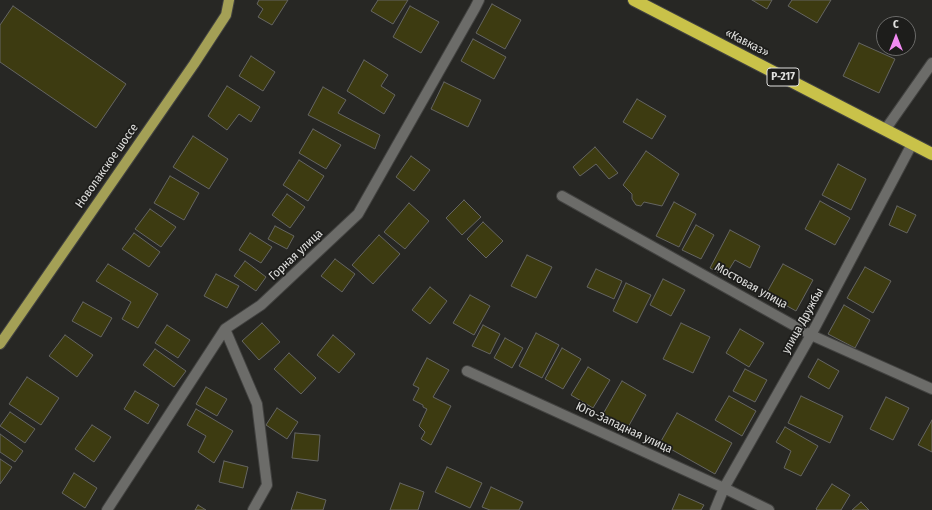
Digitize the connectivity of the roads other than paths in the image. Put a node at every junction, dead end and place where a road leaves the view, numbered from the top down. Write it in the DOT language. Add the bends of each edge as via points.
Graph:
graph roads {
  1 [pos="229,0"];
  2 [pos="479,0"];
  3 [pos="634,0"];
  4 [pos="932,63"];
  5 [pos="885,130"];
  6 [pos="912,144"];
  7 [pos="932,154"];
  8 [pos="562,196"];
  9 [pos="225,328"];
  10 [pos="811,335"];
  11 [pos="0,344"];
  12 [pos="467,371"];
  13 [pos="932,389"];
  14 [pos="724,488"];
  15 [pos="107,510"];
  16 [pos="253,510"];
  17 [pos="715,510"];
  18 [pos="769,510"];
  1 -- 11 [label="main road, Новолакское шоссе" via="226,15 198,58"];
  2 -- 9 [label="street, Горная улица" via="358,214 261,305"];
  3 -- 5 [label="highway, «Кавказ» / Р-217"];
  4 -- 5 [label="street"];
  5 -- 6 [label="highway, «Кавказ» / Р-217"];
  6 -- 7 [label="highway, «Кавказ» / Р-217"];
  6 -- 10 [label="street, улица Дружбы"];
  8 -- 10 [label="street, Мостовая улица"];
  9 -- 15 [label="street, Горная улица"];
  9 -- 16 [label="street" via="257,404 267,485"];
  10 -- 13 [label="street, Мостовая улица"];
  10 -- 14 [label="street, улица Дружбы"];
  12 -- 14 [label="street, Юго-Западная улица"];
  14 -- 17 [label="street, улица Дружбы"];
  14 -- 18 [label="street, Юго-Западная улица"];
}
